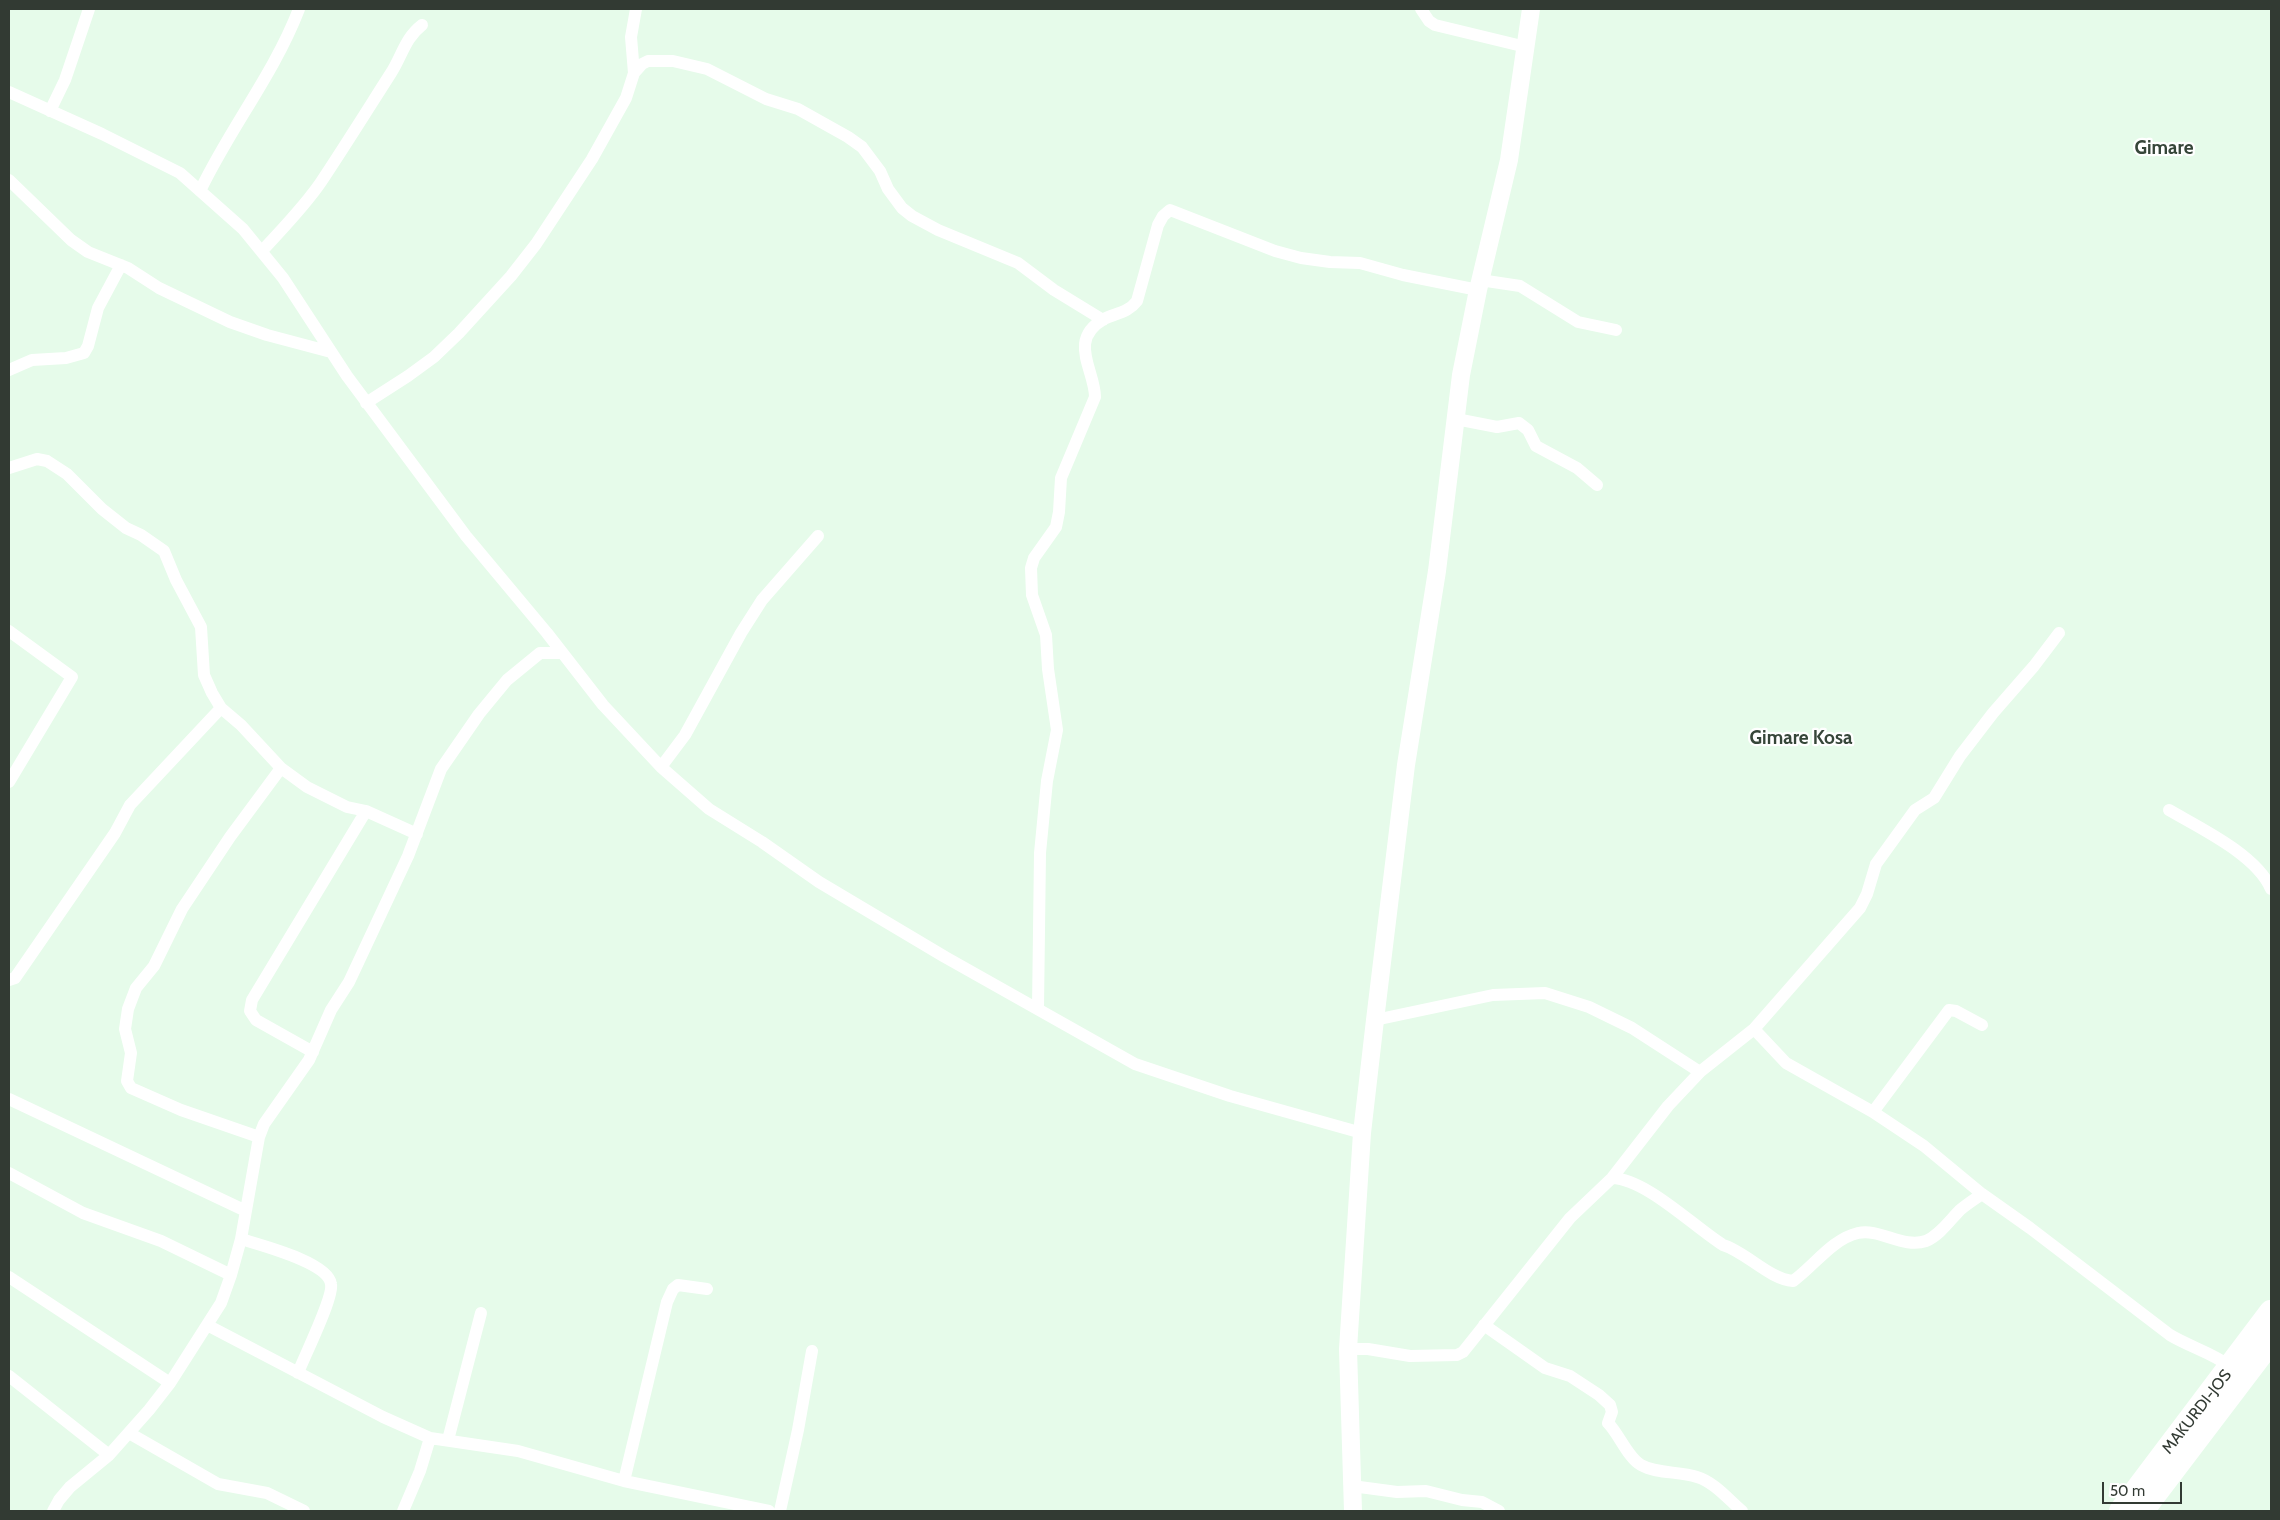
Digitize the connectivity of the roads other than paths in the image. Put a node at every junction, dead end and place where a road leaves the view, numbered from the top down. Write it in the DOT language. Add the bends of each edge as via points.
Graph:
graph roads {
  1 [pos="89,9"];
  2 [pos="299,9"];
  3 [pos="636,9"];
  4 [pos="1421,9"];
  5 [pos="1531,9"];
  6 [pos="422,26"];
  7 [pos="1526,47"];
  8 [pos="634,73"];
  9 [pos="9,92"];
  10 [pos="50,111"];
  11 [pos="9,180"];
  12 [pos="200,190"];
  13 [pos="262,252"];
  14 [pos="121,265"];
  15 [pos="1479,285"];
  16 [pos="1102,320"];
  17 [pos="1616,330"];
  18 [pos="331,352"];
  19 [pos="9,370"];
  20 [pos="366,403"];
  21 [pos="1456,419"];
  22 [pos="9,468"];
  23 [pos="1597,485"];
  24 [pos="818,536"];
  25 [pos="9,632"];
  26 [pos="547,633"];
  27 [pos="2059,633"];
  28 [pos="540,653"];
  29 [pos="562,653"];
  30 [pos="221,708"];
  31 [pos="661,767"];
  32 [pos="282,768"];
  33 [pos="9,782"];
  34 [pos="2169,810"];
  35 [pos="366,811"];
  36 [pos="417,834"];
  37 [pos="2271,889"];
  38 [pos="9,980"];
  39 [pos="1038,1008"];
  40 [pos="1375,1020"];
  41 [pos="1982,1025"];
  42 [pos="1754,1029"];
  43 [pos="313,1052"];
  44 [pos="1700,1072"];
  45 [pos="9,1099"];
  46 [pos="1873,1112"];
  47 [pos="1362,1133"];
  48 [pos="258,1137"];
  49 [pos="9,1173"];
  50 [pos="1612,1178"];
  51 [pos="1982,1194"];
  52 [pos="246,1211"];
  53 [pos="241,1240"];
  54 [pos="231,1275"];
  55 [pos="9,1277"];
  56 [pos="707,1289"];
  57 [pos="2271,1312"];
  58 [pos="481,1313"];
  59 [pos="207,1325"];
  60 [pos="1484,1325"];
  61 [pos="2271,1341"];
  62 [pos="1348,1349"];
  63 [pos="812,1351"];
  64 [pos="2231,1367"];
  65 [pos="298,1373"];
  66 [pos="9,1376"];
  67 [pos="170,1383"];
  68 [pos="129,1433"];
  69 [pos="430,1438"];
  70 [pos="448,1440"];
  71 [pos="109,1455"];
  72 [pos="624,1481"];
  73 [pos="1352,1486"];
  74 [pos="53,1511"];
  75 [pos="304,1511"];
  76 [pos="403,1511"];
  77 [pos="769,1511"];
  78 [pos="780,1511"];
  79 [pos="1353,1511"];
  80 [pos="1499,1511"];
  81 [pos="1742,1511"];
  82 [pos="2121,1511"];
  83 [pos="2142,1511"];
  1 -- 10 [label="street" via="65,80"];
  2 -- 12 [label="street" via="272,67"];
  3 -- 8 [label="street" via="631,37"];
  4 -- 7 [label="street" via="1435,25"];
  5 -- 7 [label="street"];
  6 -- 13 [label="street" via="413,32 401,50 392,71 321,182"];
  7 -- 15 [label="street" via="1509,160"];
  8 -- 16 [label="street" via="648,61 673,61 707,69 766,99 798,109 862,147 880,171 888,189 912,216 1018,263"];
  8 -- 20 [label="street" via="626,98 592,159 511,276 434,357"];
  9 -- 10 [label="street"];
  10 -- 12 [label="street" via="180,173"];
  11 -- 14 [label="street" via="71,240 88,252"];
  12 -- 13 [label="street" via="243,229"];
  13 -- 18 [label="street" via="283,278"];
  14 -- 18 [label="street" via="174,296 230,322"];
  14 -- 19 [label="street" via="101,303 84,353 66,358 32,360"];
  15 -- 16 [label="street" via="1403,275 1360,262 1301,258 1170,210 1158,224 1137,301 1128,310"];
  15 -- 17 [label="street" via="1520,286 1578,322"];
  15 -- 21 [label="street"];
  16 -- 39 [label="street" via="1085,344 1084,357 1095,387 1095,397 1061,478 1056,528 1034,558 1031,568 1032,595 1046,635 1058,730 1047,780 1040,853"];
  18 -- 20 [label="street"];
  20 -- 26 [label="street" via="466,536"];
  21 -- 23 [label="street" via="1497,427 1520,422 1536,446 1577,468"];
  21 -- 40 [label="street" via="1406,765"];
  22 -- 30 [label="street" via="37,458 47,461 67,474 120,523 164,551 201,627 204,675"];
  24 -- 31 [label="street" via="762,600 685,735"];
  25 -- 33 [label="street" via="72,678"];
  26 -- 28 [label="street"];
  26 -- 29 [label="street"];
  27 -- 42 [label="street" via="1960,756 1934,798 1916,810 1876,864 1860,908"];
  28 -- 29 [label="street"];
  28 -- 36 [label="street" via="494,694 441,769"];
  29 -- 31 [label="street" via="603,705"];
  30 -- 32 [label="street"];
  30 -- 38 [label="street" via="130,805 115,833 15,978"];
  31 -- 39 [label="street" via="709,809 819,882"];
  32 -- 35 [label="street" via="322,795 347,807"];
  32 -- 48 [label="street" via="182,909 154,966 136,988 128,1009 126,1029 131,1053 127,1081 131,1088 181,1110"];
  34 -- 37 [label="street" via="2245,858 2266,879"];
  35 -- 36 [label="street"];
  35 -- 43 [label="street" via="252,1000 250,1011 256,1020"];
  36 -- 43 [label="street" via="348,982 330,1010"];
  39 -- 47 [label="street" via="1136,1064 1230,1096"];
  40 -- 44 [label="street" via="1493,995 1545,993 1589,1007 1632,1028"];
  40 -- 47 [label="street"];
  41 -- 46 [label="street" via="1956,1010 1949,1010"];
  42 -- 44 [label="street"];
  42 -- 46 [label="street" via="1775,1053 1795,1069"];
  43 -- 48 [label="street"];
  44 -- 50 [label="street" via="1668,1106"];
  45 -- 52 [label="street"];
  46 -- 51 [label="street" via="1924,1146"];
  47 -- 62 [label="street"];
  48 -- 52 [label="street"];
  49 -- 54 [label="street" via="83,1213 161,1241"];
  50 -- 51 [label="street" via="1631,1182 1723,1245 1793,1280 1849,1236 1859,1233 1870,1232 1903,1241 1927,1241"];
  50 -- 60 [label="street" via="1570,1218"];
  51 -- 64 [label="street" via="2170,1335"];
  52 -- 53 [label="street"];
  53 -- 54 [label="street"];
  53 -- 65 [label="street" via="306,1262 331,1281 329,1296"];
  54 -- 59 [label="street"];
  55 -- 67 [label="street"];
  56 -- 72 [label="street" via="678,1286 667,1302"];
  57 -- 64 [label="highway, MAKURDI-JOS"];
  58 -- 70 [label="street"];
  59 -- 65 [label="street"];
  59 -- 67 [label="street"];
  60 -- 62 [label="street" via="1460,1354 1410,1356"];
  60 -- 81 [label="street" via="1545,1368 1570,1376 1600,1395 1610,1405 1612,1412 1608,1423 1616,1429 1639,1464 1709,1482"];
  61 -- 83 [label="highway, MAKURDI-JOS"];
  62 -- 73 [label="street"];
  63 -- 78 [label="street"];
  64 -- 82 [label="highway, MAKURDI-JOS"];
  65 -- 69 [label="street"];
  66 -- 71 [label="street"];
  67 -- 68 [label="street"];
  68 -- 71 [label="street"];
  68 -- 75 [label="street" via="218,1484 267,1493"];
  69 -- 70 [label="street"];
  69 -- 76 [label="street"];
  70 -- 72 [label="street" via="518,1450"];
  71 -- 74 [label="street" via="70,1487"];
  72 -- 77 [label="street"];
  73 -- 79 [label="street"];
  73 -- 80 [label="street" via="1397,1492 1426,1491 1482,1502"];
}
